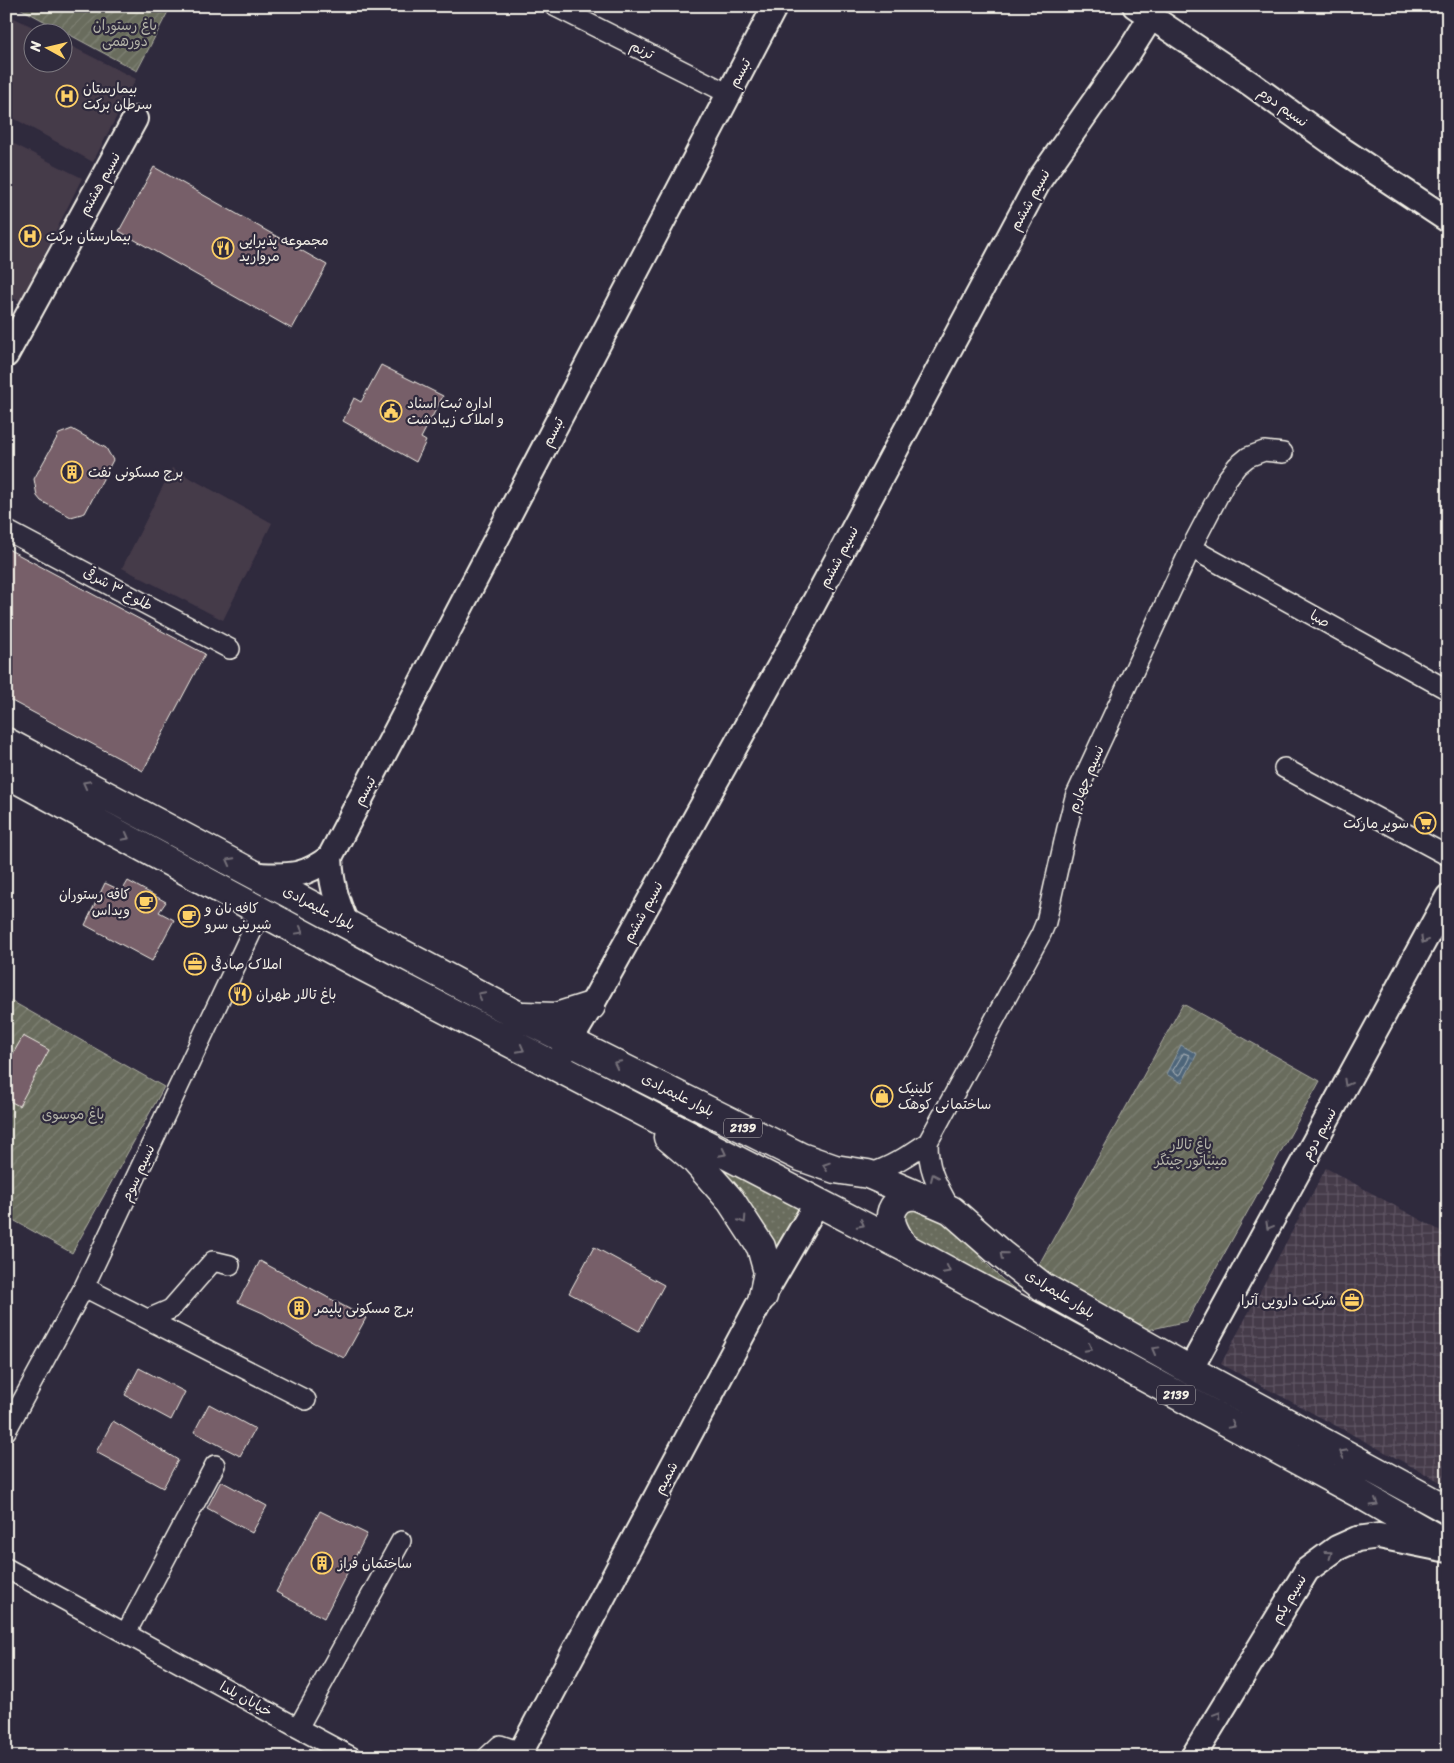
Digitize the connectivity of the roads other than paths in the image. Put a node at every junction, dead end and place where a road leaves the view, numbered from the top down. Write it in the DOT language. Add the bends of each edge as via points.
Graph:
graph roads {
  1 [pos="554,6"];
  2 [pos="775,6"];
  3 [pos="1143,12"];
  4 [pos="1129,52"];
  5 [pos="729,94"];
  6 [pos="135,119"];
  7 [pos="1448,220"];
  8 [pos="6,355"];
  9 [pos="1283,454"];
  10 [pos="6,530"];
  11 [pos="1192,548"];
  12 [pos="230,649"];
  13 [pos="1448,690"];
  14 [pos="6,742"];
  15 [pos="1284,768"];
  16 [pos="6,773"];
  17 [pos="1448,856"];
  18 [pos="330,857"];
  19 [pos="256,875"];
  20 [pos="1448,898"];
  21 [pos="262,910"];
  22 [pos="346,923"];
  23 [pos="591,1006"];
  24 [pos="519,1016"];
  25 [pos="571,1041"];
  26 [pos="555,1067"];
  27 [pos="637,1110"];
  28 [pos="928,1142"];
  29 [pos="868,1174"];
  30 [pos="922,1196"];
  31 [pos="818,1202"];
  32 [pos="951,1210"];
  33 [pos="904,1247"];
  34 [pos="230,1265"];
  35 [pos="84,1287"];
  36 [pos="763,1296"];
  37 [pos="148,1319"];
  38 [pos="1190,1370"];
  39 [pos="306,1400"];
  40 [pos="9,1421"];
  41 [pos="215,1465"];
  42 [pos="1448,1510"];
  43 [pos="401,1541"];
  44 [pos="1448,1545"];
  45 [pos="1448,1550"];
  46 [pos="6,1568"];
  47 [pos="126,1633"];
  48 [pos="298,1728"];
  49 [pos="519,1754"];
  50 [pos="352,1757"];
  51 [pos="487,1757"];
  52 [pos="1193,1757"];
  1 -- 5 [label="street, ترنم"];
  2 -- 5 [label="street, تبسم"];
  3 -- 4 [label="street, نسیم دوم"];
  3 -- 7 [label="street, نسیم دوم"];
  4 -- 23 [label="street, نسیم ششم" via="1040,179 796,635"];
  5 -- 18 [label="street, تبسم"];
  6 -- 8 [label="street, نسیم هشتم"];
  9 -- 11 [label="street, نسیم چهارم" via="1264,451 1248,457 1237,466 1227,479"];
  10 -- 12 [label="street, طلوع ۳ شرقی"];
  11 -- 13 [label="street, صبا"];
  11 -- 28 [label="street, نسیم چهارم" via="1076,797 1041,934"];
  19 -- 14 [label="main road, بلوار علیمرادی / 2139, one-way"];
  15 -- 17 [label="street"];
  16 -- 21 [label="main road, بلوار علیمرادی / 2139, one-way"];
  18 -- 19 [label="street" via="315,868 298,874"];
  18 -- 22 [label="street" via="335,897"];
  19 -- 22 [label="main road, بلوار علیمرادی / 2139"];
  20 -- 38 [label="street, نسیم دوم, one-way"];
  21 -- 26 [label="main road, بلوار علیمرادی / 2139, one-way"];
  21 -- 35 [label="street, نسیم سوم"];
  24 -- 22 [label="main road, بلوار علیمرادی / 2139, one-way"];
  23 -- 24 [label="main road" via="556,1016"];
  23 -- 25 [label="street, نسیم ششم"];
  24 -- 25 [label="main road, بلوار علیمرادی / 2139"];
  25 -- 26 [label="street, نسیم ششم"];
  29 -- 25 [label="main road, بلوار علیمرادی / 2139, one-way" via="836,1169 801,1157"];
  26 -- 27 [label="main road, بلوار علیمرادی / 2139"];
  27 -- 31 [label="main road, بلوار علیمرادی / 2139, one-way"];
  27 -- 36 [label="main road, one-way" via="694,1159 731,1201 760,1247 768,1272"];
  28 -- 29 [label="street, نسیم چهارم" via="883,1170"];
  32 -- 28 [label="street, one-way" via="930,1172"];
  29 -- 30 [label="main road, بلوار علیمرادی / 2139"];
  30 -- 32 [label="main road, بلوار علیمرادی / 2139"];
  30 -- 33 [label="main road" via="905,1197 892,1209 892,1226"];
  31 -- 33 [label="main road, بلوار علیمرادی, one-way"];
  31 -- 36 [label="street, شمیم"];
  38 -- 32 [label="main road, بلوار علیمرادی / 2139, one-way" via="1043,1287"];
  33 -- 44 [label="main road, بلوار علیمرادی / 2139, one-way"];
  34 -- 37 [label="street" via="213,1261 171,1309"];
  35 -- 37 [label="street"];
  35 -- 40 [label="street, نسیم سوم"];
  36 -- 49 [label="street, شمیم"];
  37 -- 39 [label="street"];
  42 -- 38 [label="main road, بلوار علیمرادی / 2139, one-way"];
  41 -- 47 [label="street"];
  43 -- 48 [label="street"];
  52 -- 45 [label="street, نسیم یکم, one-way" via="1307,1570 1337,1548 1357,1539 1378,1536"];
  46 -- 47 [label="street, خیابان یلدا"];
  47 -- 48 [label="street, خیابان یلدا"];
  48 -- 50 [label="street, خیابان یلدا"];
  49 -- 51 [label="street" via="500,1745"];
}
